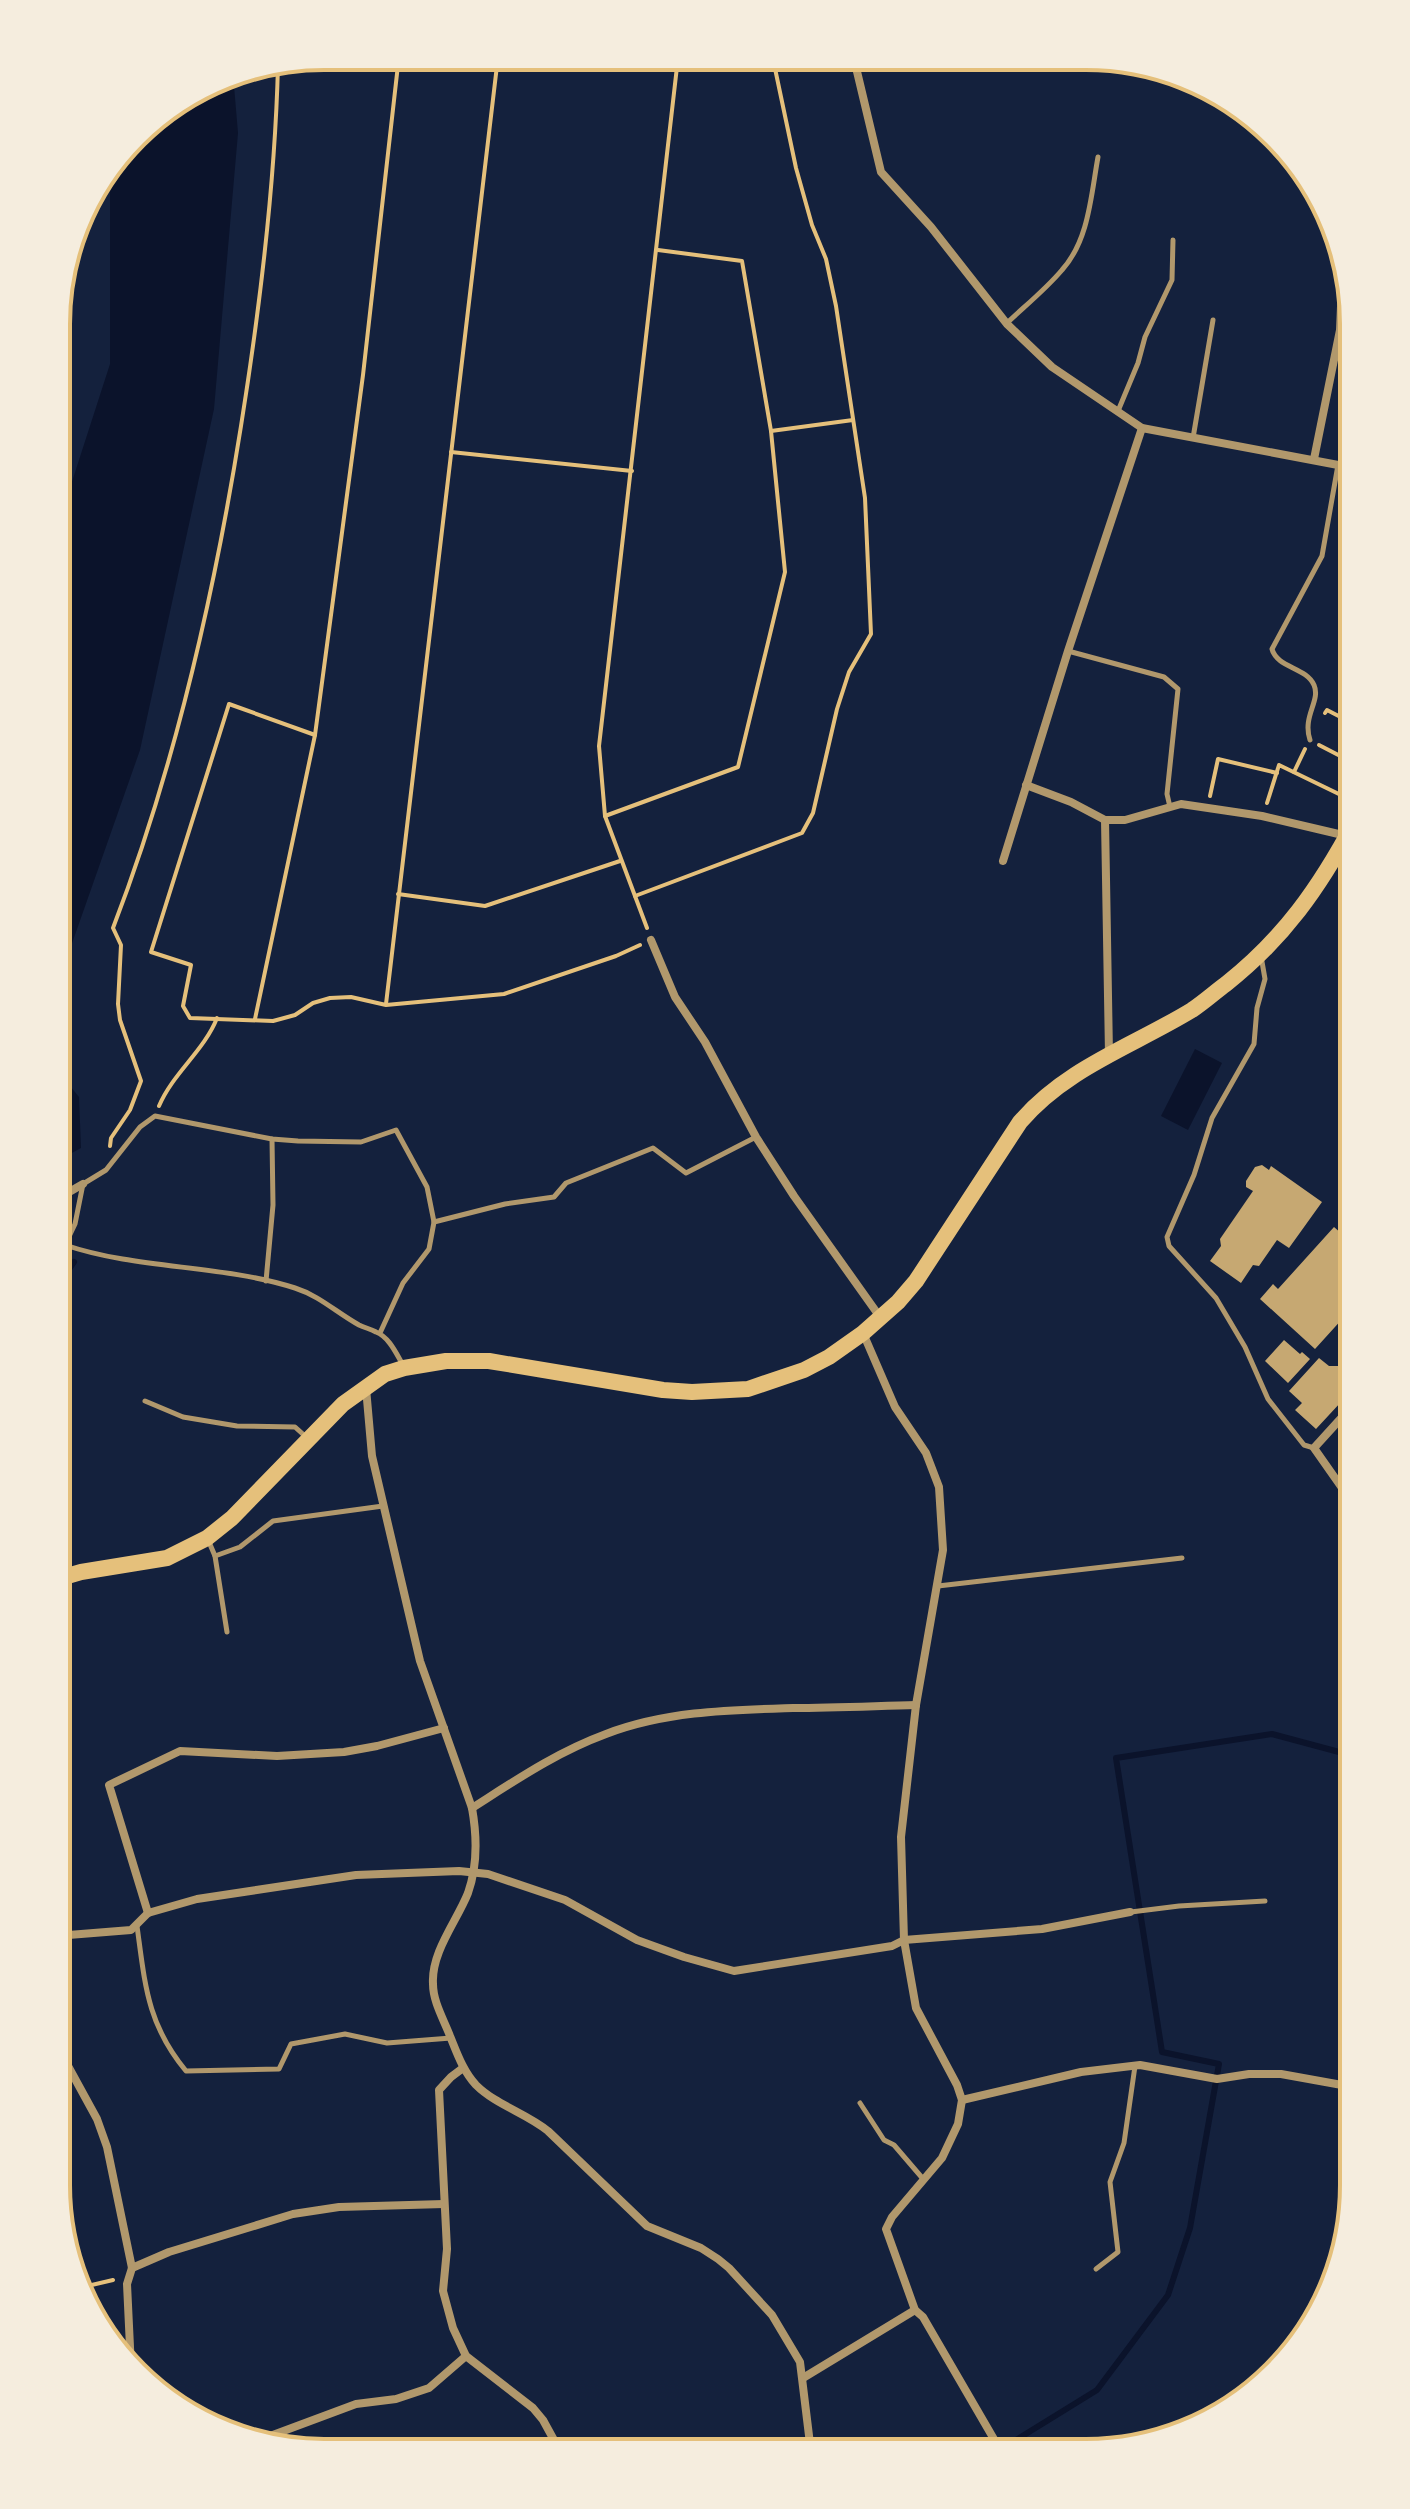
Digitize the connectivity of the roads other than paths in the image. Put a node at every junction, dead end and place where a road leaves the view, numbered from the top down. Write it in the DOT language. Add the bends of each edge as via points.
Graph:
graph roads {
  1 [pos="857,70"];
  2 [pos="1098,157"];
  3 [pos="1173,240"];
  4 [pos="1213,320"];
  5 [pos="1007,324"];
  6 [pos="1340,330"];
  7 [pos="1118,411"];
  8 [pos="1142,428"];
  9 [pos="1193,439"];
  10 [pos="1314,459"];
  11 [pos="1338,464"];
  12 [pos="1068,651"];
  13 [pos="1310,740"];
  14 [pos="1026,785"];
  15 [pos="1171,808"];
  16 [pos="1105,820"];
  17 [pos="1340,828"];
  18 [pos="1340,847"];
  19 [pos="1003,861"];
  20 [pos="651,940"];
  21 [pos="1261,955"];
  22 [pos="1109,1054"];
  23 [pos="756,1137"];
  24 [pos="272,1139"];
  25 [pos="83,1184"];
  26 [pos="70,1192"];
  27 [pos="434,1222"];
  28 [pos="70,1234"];
  29 [pos="70,1247"];
  30 [pos="266,1281"];
  31 [pos="881,1318"];
  32 [pos="380,1333"];
  33 [pos="863,1333"];
  34 [pos="404,1368"];
  35 [pos="366,1387"];
  36 [pos="145,1401"];
  37 [pos="1339,1420"];
  38 [pos="308,1438"];
  39 [pos="1314,1448"];
  40 [pos="1339,1484"];
  41 [pos="383,1506"];
  42 [pos="207,1538"];
  43 [pos="215,1556"];
  44 [pos="1182,1558"];
  45 [pos="70,1575"];
  46 [pos="938,1586"];
  47 [pos="227,1632"];
  48 [pos="916,1705"];
  49 [pos="444,1728"];
  50 [pos="472,1808"];
  51 [pos="474,1872"];
  52 [pos="1265,1901"];
  53 [pos="1130,1912"];
  54 [pos="148,1913"];
  55 [pos="137,1926"];
  56 [pos="70,1935"];
  57 [pos="904,1940"];
  58 [pos="451,2038"];
  59 [pos="1135,2066"];
  60 [pos="463,2068"];
  61 [pos="70,2070"];
  62 [pos="1339,2084"];
  63 [pos="962,2100"];
  64 [pos="860,2103"];
  65 [pos="924,2180"];
  66 [pos="444,2204"];
  67 [pos="132,2268"];
  68 [pos="1096,2269"];
  69 [pos="915,2310"];
  70 [pos="130,2349"];
  71 [pos="466,2356"];
  72 [pos="803,2378"];
  73 [pos="276,2434"];
  74 [pos="552,2439"];
  75 [pos="810,2439"];
  76 [pos="994,2439"];
  1 -- 5 [label="street" via="881,172"];
  2 -- 5 [label="lane" via="1079,242 1064,269"];
  3 -- 7 [label="lane" via="1172,280"];
  4 -- 9 [label="lane"];
  5 -- 7 [label="street" via="1052,367"];
  6 -- 10 [label="street"];
  7 -- 8 [label="street"];
  8 -- 9 [label="street"];
  8 -- 12 [label="street"];
  9 -- 10 [label="street"];
  10 -- 11 [label="street"];
  11 -- 13 [label="lane" via="1322,556 1272,649 1277,660 1316,688 1307,720"];
  12 -- 14 [label="street"];
  12 -- 15 [label="lane" via="1164,677 1178,689 1167,794"];
  14 -- 16 [label="street"];
  14 -- 19 [label="street"];
  15 -- 16 [label="street"];
  15 -- 17 [label="street" via="1181,804"];
  16 -- 22 [label="street"];
  18 -- 21 [label="main road" via="1308,901"];
  20 -- 23 [label="street" via="675,997"];
  21 -- 22 [label="main road" via="1196,1007"];
  21 -- 39 [label="lane" via="1265,979 1254,1044 1212,1118 1167,1237 1169,1246 1216,1298 1268,1399 1304,1445"];
  22 -- 31 [label="main road" via="1066,1080 1020,1122 916,1281"];
  23 -- 27 [label="lane" via="686,1173 653,1148 566,1183 554,1197"];
  23 -- 31 [label="street"];
  24 -- 25 [label="lane" via="155,1116"];
  24 -- 27 [label="lane" via="361,1142 396,1130 427,1187"];
  24 -- 30 [label="lane"];
  25 -- 26 [label="street"];
  25 -- 28 [label="lane"];
  27 -- 32 [label="lane" via="429,1249 403,1283"];
  29 -- 30 [label="lane"];
  30 -- 32 [label="lane" via="316,1296"];
  31 -- 33 [label="main road"];
  32 -- 34 [label="lane"];
  33 -- 34 [label="main road" via="804,1370 748,1389 721,1392 663,1390 489,1361"];
  33 -- 46 [label="street" via="895,1407 926,1453 939,1487 943,1550"];
  34 -- 35 [label="main road"];
  35 -- 38 [label="main road"];
  35 -- 41 [label="street"];
  36 -- 38 [label="lane" via="210,1422 295,1427"];
  37 -- 39 [label="street"];
  38 -- 42 [label="main road"];
  39 -- 40 [label="street"];
  41 -- 43 [label="lane" via="273,1521 240,1547"];
  41 -- 49 [label="street" via="420,1661"];
  42 -- 43 [label="lane"];
  42 -- 45 [label="main road" via="167,1558"];
  43 -- 47 [label="lane"];
  44 -- 46 [label="lane"];
  46 -- 48 [label="street"];
  48 -- 50 [label="street" via="741,1709 639,1723 538,1765"];
  48 -- 57 [label="street" via="901,1837"];
  49 -- 50 [label="street"];
  49 -- 54 [label="street" via="344,1752 277,1756 180,1751 109,1785"];
  50 -- 51 [label="street"];
  51 -- 54 [label="street" via="356,1875 197,1899"];
  51 -- 57 [label="street" via="565,1900 637,1940 734,1971"];
  51 -- 58 [label="street" via="432,1983"];
  52 -- 53 [label="lane"];
  53 -- 57 [label="street" via="1042,1929"];
  54 -- 55 [label="street"];
  55 -- 56 [label="street"];
  55 -- 58 [label="lane" via="147,1998 167,2048 186,2071 279,2069 291,2044 345,2034 387,2043"];
  57 -- 63 [label="street" via="916,2008"];
  58 -- 60 [label="street"];
  59 -- 62 [label="street" via="1217,2079 1281,2074"];
  59 -- 63 [label="street" via="1081,2072"];
  59 -- 68 [label="lane" via="1124,2143 1110,2182 1118,2252"];
  60 -- 66 [label="street" via="439,2090"];
  60 -- 72 [label="street" via="486,2094 548,2131 647,2226 701,2248 729,2268 795,2349"];
  61 -- 67 [label="street" via="107,2147"];
  63 -- 65 [label="street" via="954,2136"];
  64 -- 65 [label="lane" via="884,2140"];
  65 -- 69 [label="street" via="886,2229"];
  66 -- 67 [label="street" via="293,2214"];
  66 -- 71 [label="street" via="443,2291"];
  67 -- 70 [label="street" via="127,2284"];
  69 -- 72 [label="street"];
  69 -- 76 [label="street"];
  71 -- 73 [label="street" via="429,2388 356,2404"];
  71 -- 74 [label="street" via="533,2408"];
  72 -- 75 [label="street"];
}
